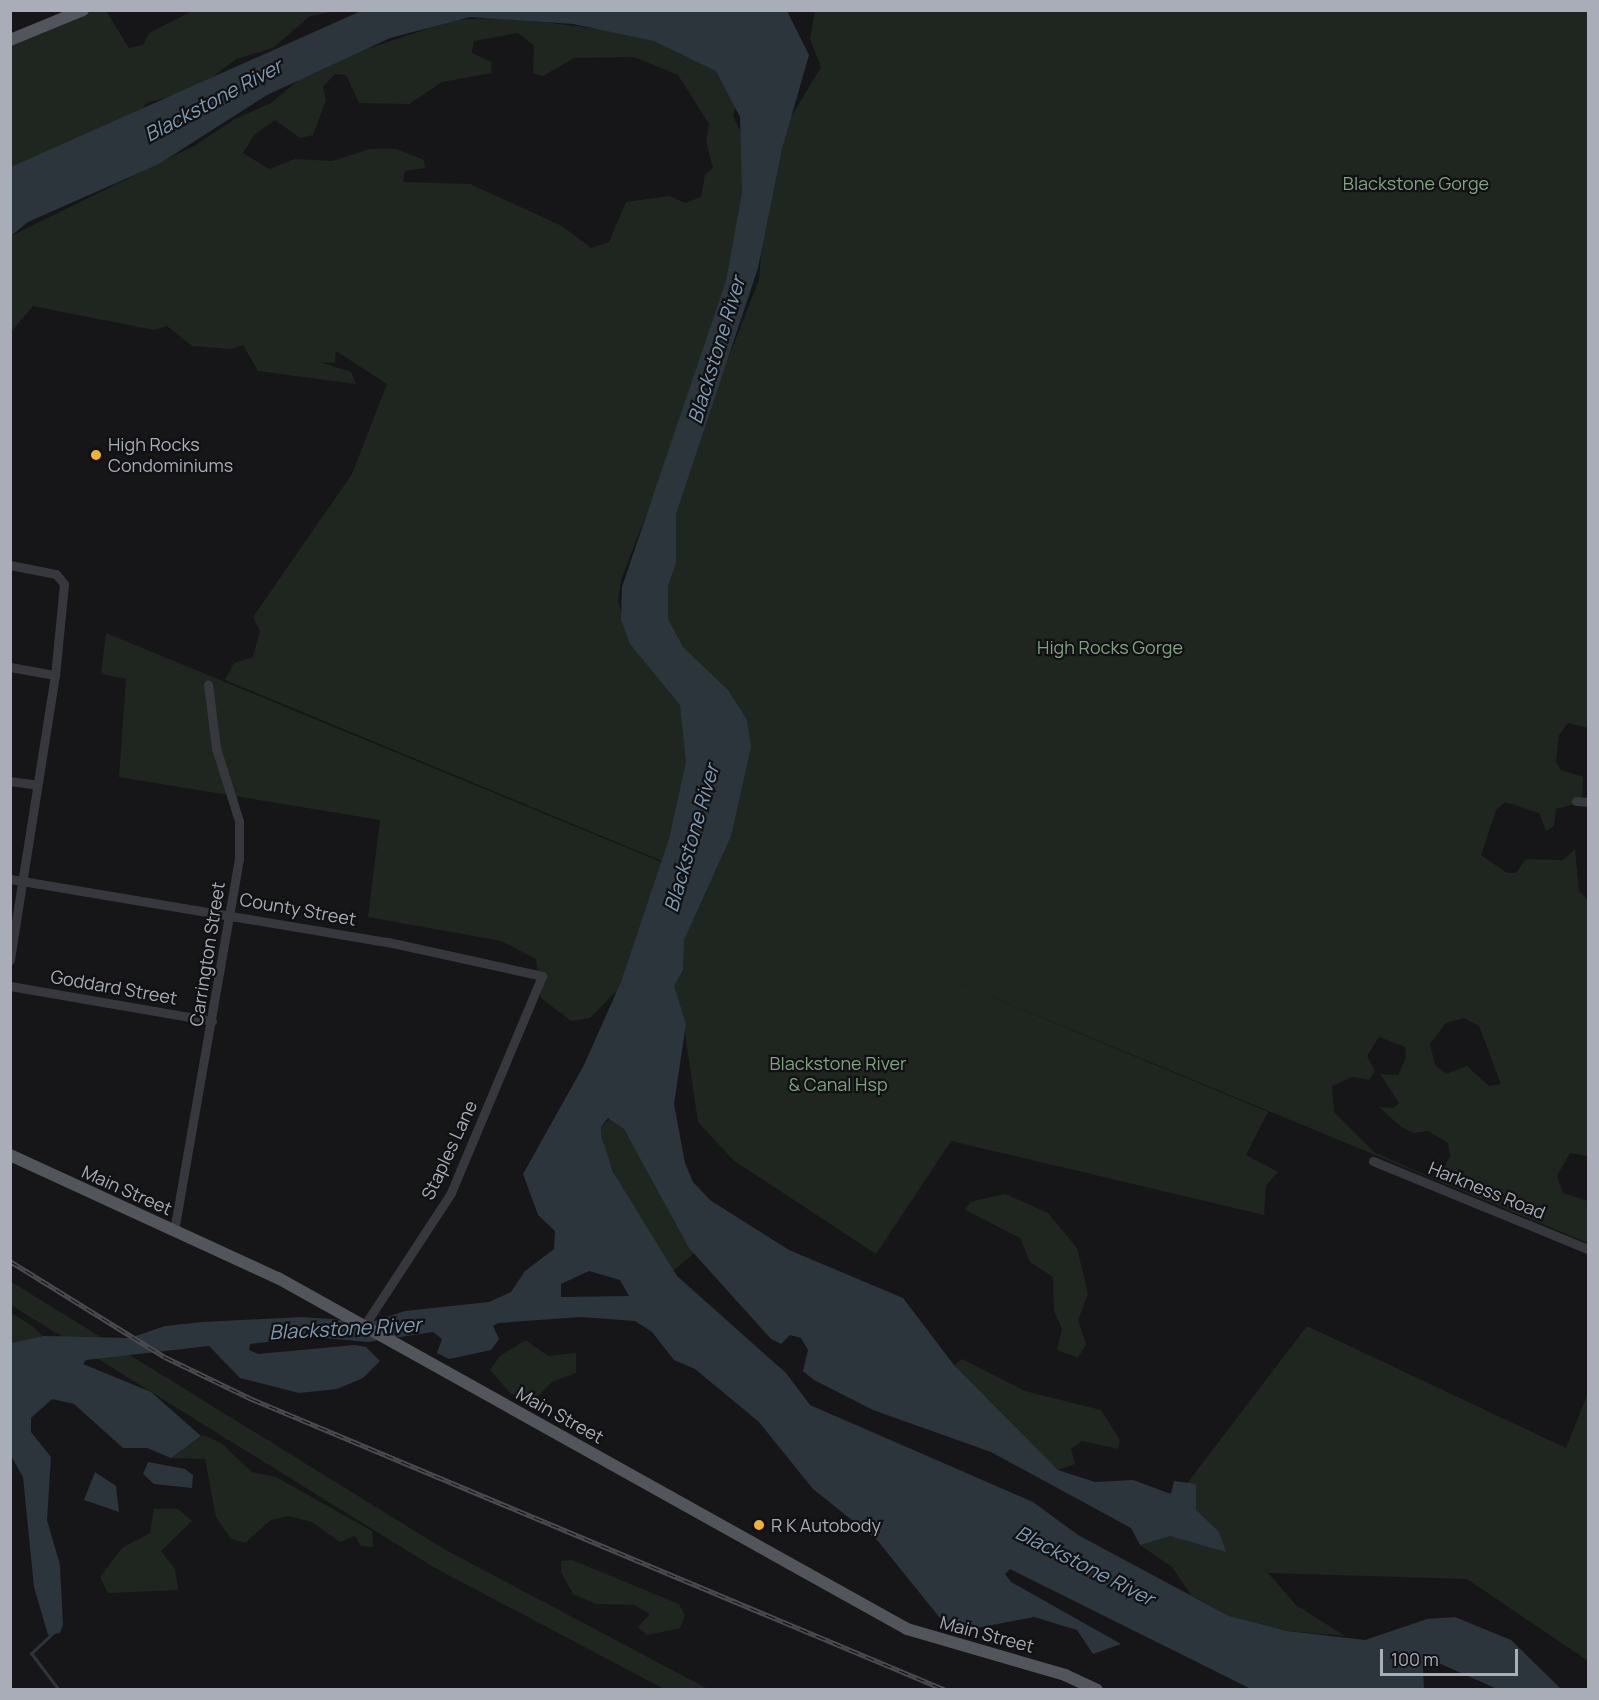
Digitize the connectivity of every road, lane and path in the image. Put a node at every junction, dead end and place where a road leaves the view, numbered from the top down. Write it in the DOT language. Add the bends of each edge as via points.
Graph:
graph roads {
  1 [pos="83,10"];
  2 [pos="10,40"];
  3 [pos="10,565"];
  4 [pos="10,666"];
  5 [pos="56,675"];
  6 [pos="208,684"];
  7 [pos="10,781"];
  8 [pos="37,785"];
  9 [pos="1576,801"];
  10 [pos="1588,802"];
  11 [pos="10,879"];
  12 [pos="21,880"];
  13 [pos="230,915"];
  14 [pos="10,960"];
  15 [pos="542,976"];
  16 [pos="10,986"];
  17 [pos="212,1021"];
  18 [pos="10,1155"];
  19 [pos="1373,1161"];
  20 [pos="174,1231"];
  21 [pos="1588,1249"];
  22 [pos="367,1322"];
  23 [pos="1097,1689"];
  1 -- 2 [label="main road"];
  3 -- 5 [label="street" via="56,574 64,584"];
  4 -- 5 [label="street"];
  5 -- 8 [label="street"];
  6 -- 13 [label="street, Carrington Street" via="216,748 239,821"];
  7 -- 8 [label="street"];
  8 -- 12 [label="street"];
  9 -- 10 [label="street"];
  11 -- 12 [label="street, County Street"];
  12 -- 13 [label="street, County Street"];
  12 -- 14 [label="street"];
  13 -- 15 [label="street, County Street"];
  13 -- 17 [label="street, Carrington Street"];
  15 -- 22 [label="street, Staples Lane" via="451,1193"];
  16 -- 17 [label="street, Goddard Street"];
  17 -- 20 [label="street, Carrington Street"];
  18 -- 20 [label="main road, Main Street"];
  19 -- 21 [label="street, Harkness Road"];
  20 -- 22 [label="main road, Main Street" via="347,1317"];
  22 -- 23 [label="main road, Main Street" via="400,1346 907,1629 1054,1671"];
}
